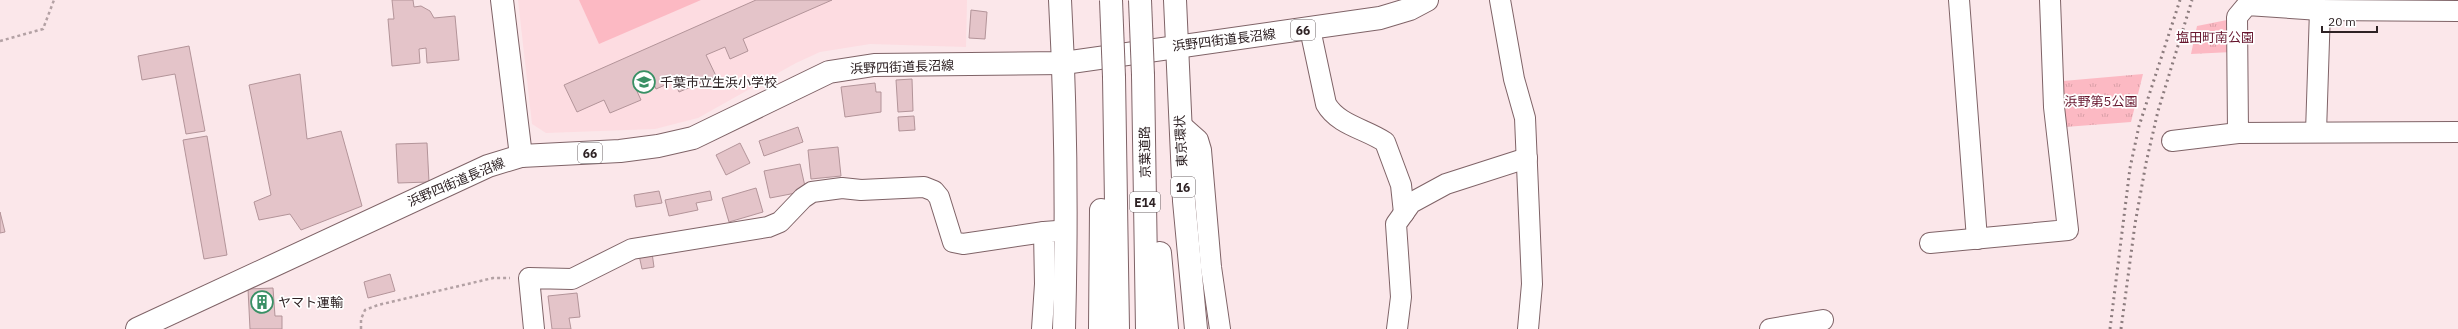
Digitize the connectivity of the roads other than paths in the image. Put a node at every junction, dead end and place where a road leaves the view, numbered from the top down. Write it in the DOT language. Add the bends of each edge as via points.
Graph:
graph roads {
  1 [pos="502,0"];
  2 [pos="1060,0"];
  3 [pos="1111,0"];
  4 [pos="1140,0"];
  5 [pos="1175,0"];
  6 [pos="1427,0"];
  7 [pos="1500,0"];
  8 [pos="1959,0"];
  9 [pos="2050,0"];
  10 [pos="2320,10"];
  11 [pos="2458,11"];
  12 [pos="1310,29"];
  13 [pos="1176,45"];
  14 [pos="1064,63"];
  15 [pos="1114,122"];
  16 [pos="1181,125"];
  17 [pos="2316,132"];
  18 [pos="2458,132"];
  19 [pos="2238,133"];
  20 [pos="2172,142"];
  21 [pos="521,156"];
  22 [pos="1527,158"];
  23 [pos="1145,164"];
  24 [pos="1404,213"];
  25 [pos="1066,230"];
  26 [pos="1044,232"];
  27 [pos="1977,239"];
  28 [pos="1930,243"];
  29 [pos="1823,320"];
  30 [pos="136,329"];
  31 [pos="534,329"];
  32 [pos="1042,329"];
  33 [pos="1064,329"];
  34 [pos="1100,329"];
  35 [pos="1118,329"];
  36 [pos="1148,329"];
  37 [pos="1167,329"];
  38 [pos="1196,329"];
  39 [pos="1220,329"];
  40 [pos="1396,329"];
  41 [pos="1528,329"];
  42 [pos="1770,329"];
  1 -- 21 [label="main road"];
  2 -- 14 [label="main road"];
  3 -- 15 [label="main road, E14, bridge"];
  4 -- 23 [label="main road, 京葉道路 / E14, bridge"];
  5 -- 13 [label="main road, 東京環状 / 16"];
  6 -- 12 [label="main road, 浜野四街道長沼線 / 66" via="1410,9 1380,18"];
  7 -- 22 [label="street" via="1514,79 1525,118"];
  8 -- 27 [label="street"];
  9 -- 27 [label="street" via="2054,107 2068,230"];
  10 -- 11 [label="street"];
  10 -- 17 [label="street"];
  10 -- 19 [label="street" via="2247,5 2237,17"];
  12 -- 13 [label="main road, 浜野四街道長沼線 / 66"];
  12 -- 24 [label="street" via="1326,104 1332,113 1341,119 1385,142 1401,185"];
  13 -- 14 [label="main road, 浜野四街道長沼線 / 66"];
  13 -- 16 [label="main road, 東京環状 / 16"];
  14 -- 21 [label="main road, 浜野四街道長沼線 / 66" via="874,65 828,72 693,138 620,151"];
  14 -- 25 [label="main road"];
  15 -- 34 [label="main road" via="1102,162"];
  15 -- 35 [label="main road, E14"];
  16 -- 38 [label="main road, 東京環状 / 16" via="1184,201"];
  16 -- 39 [label="street" via="1198,140 1201,150 1211,267"];
  17 -- 18 [label="street"];
  17 -- 19 [label="street"];
  19 -- 20 [label="street"];
  21 -- 30 [label="main road, 浜野四街道長沼線 / 66" via="455,180"];
  22 -- 24 [label="street" via="1446,184 1410,202"];
  22 -- 41 [label="street" via="1532,284"];
  23 -- 36 [label="main road, 京葉道路 / E14"];
  23 -- 37 [label="main road" via="1156,206"];
  24 -- 40 [label="street" via="1396,224 1401,297"];
  25 -- 26 [label="street"];
  25 -- 33 [label="main road"];
  26 -- 31 [label="street" via="963,244 953,242 939,197 924,186 861,190 842,188 812,192 780,222 768,227 632,249 572,279 529,278"];
  26 -- 32 [label="street" via="1045,284"];
  27 -- 28 [label="street"];
  29 -- 42 [label="street"];
}
